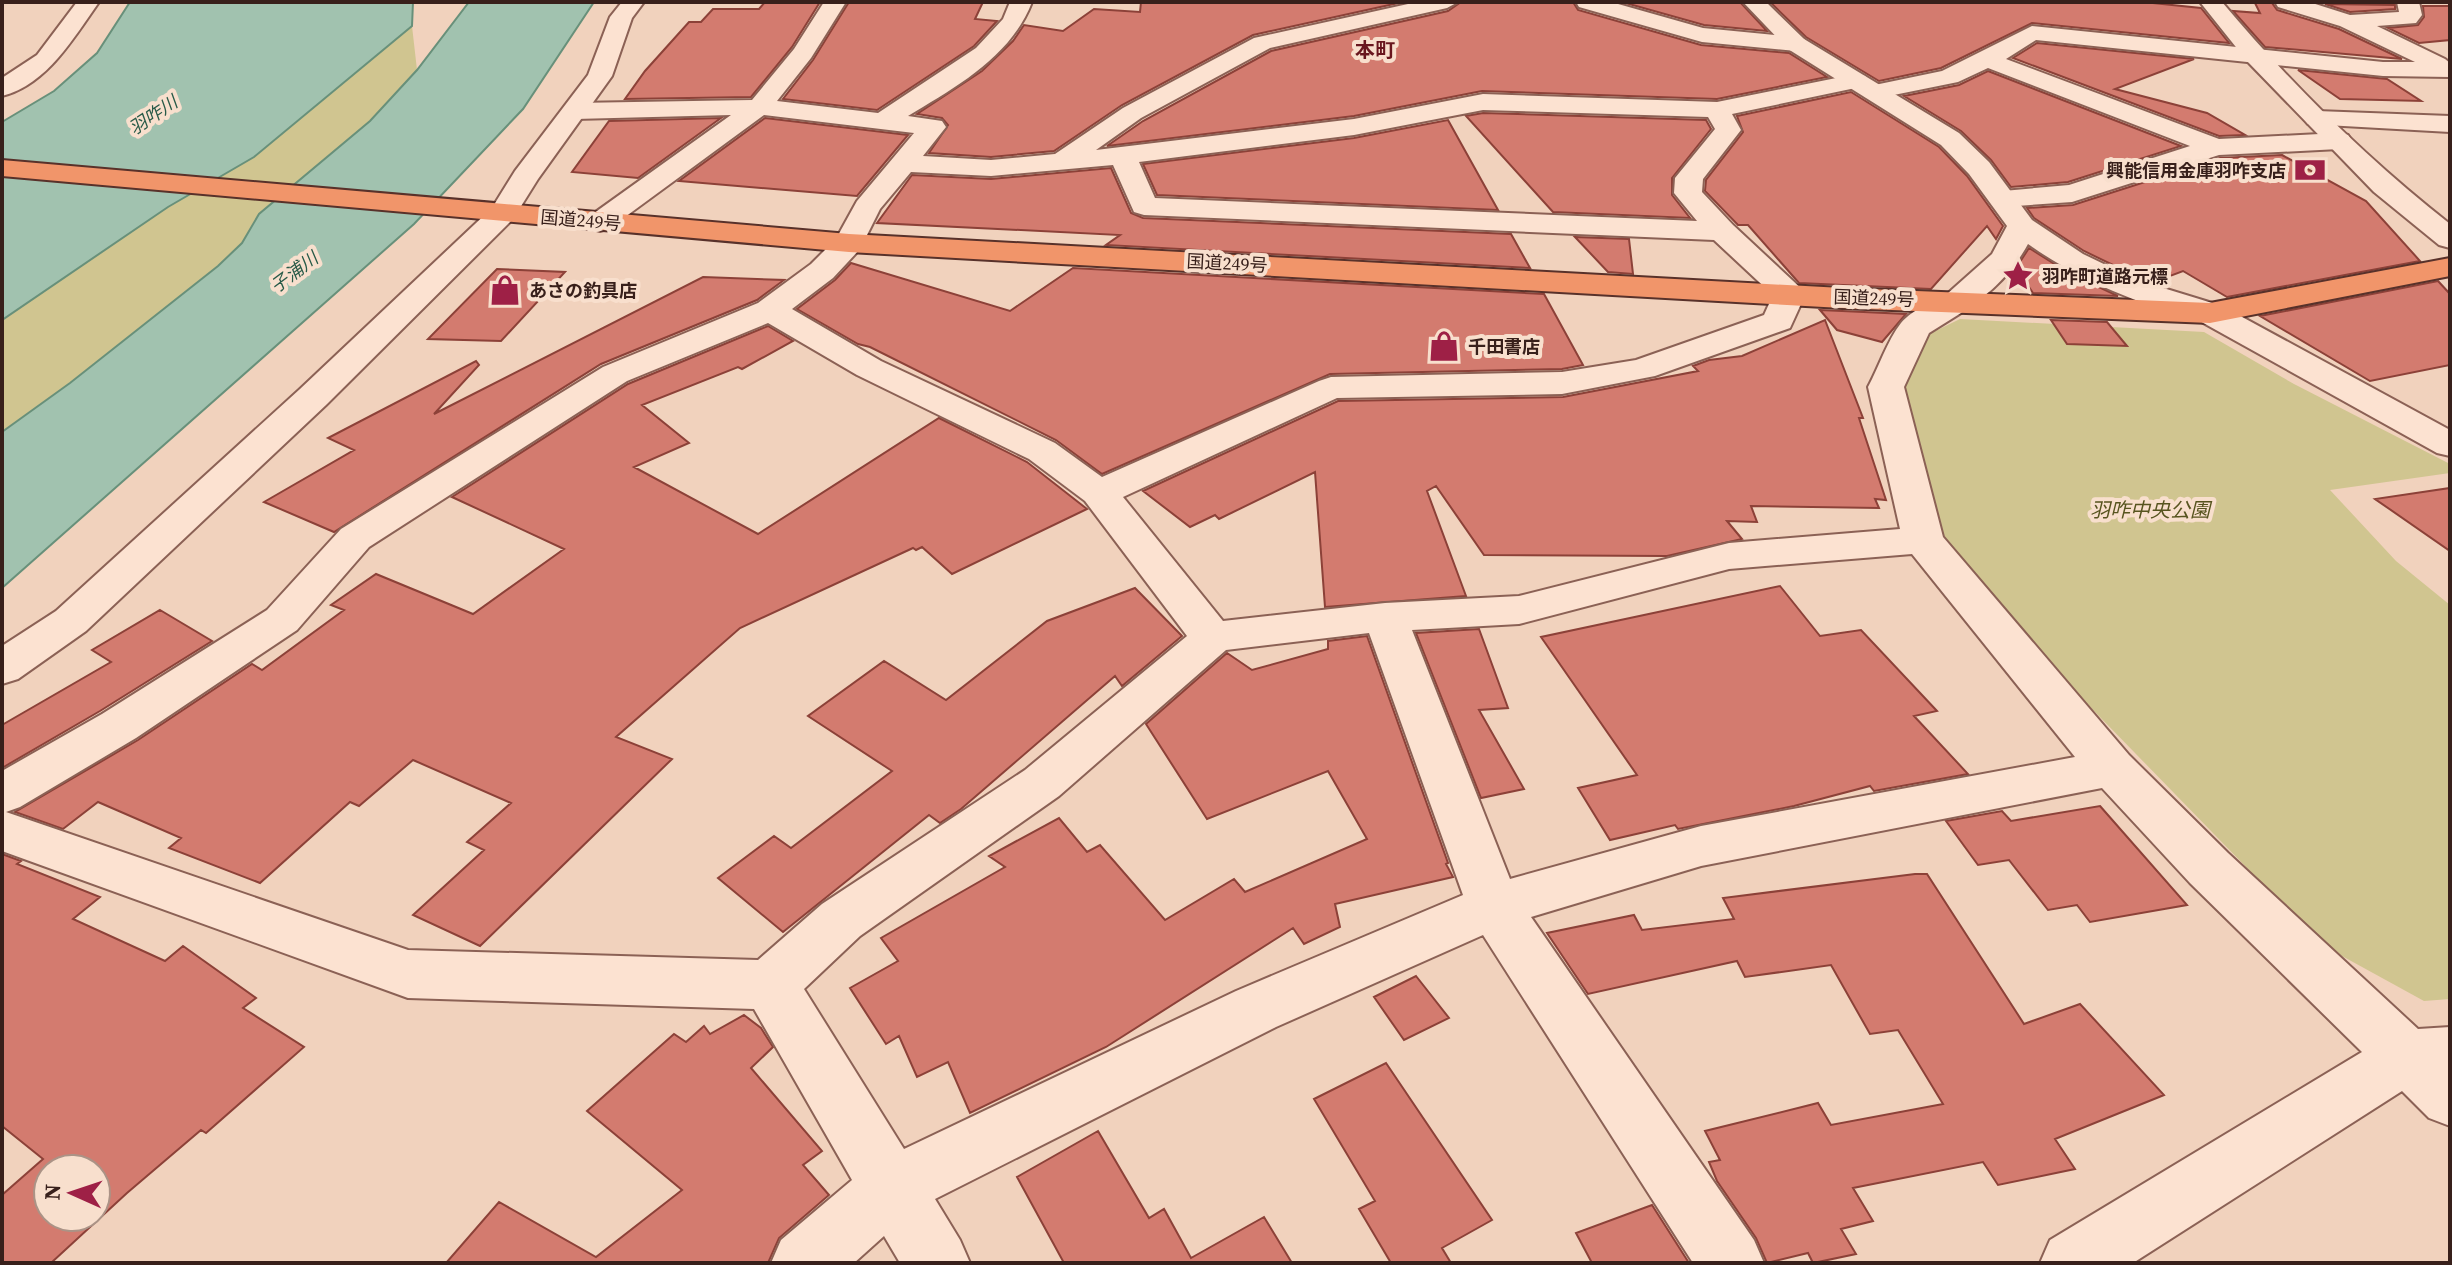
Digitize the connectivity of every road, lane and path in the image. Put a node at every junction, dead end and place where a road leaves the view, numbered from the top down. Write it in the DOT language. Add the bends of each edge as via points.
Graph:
graph roads {
  1 [pos="88,2"];
  2 [pos="633,2"];
  3 [pos="835,2"];
  4 [pos="1021,2"];
  5 [pos="1447,2"];
  6 [pos="1587,2"];
  7 [pos="1754,2"];
  8 [pos="2211,2"];
  9 [pos="2286,2"];
  10 [pos="2408,2"];
  11 [pos="1315,12"];
  12 [pos="2348,21"];
  13 [pos="1345,22"];
  14 [pos="1796,44"];
  15 [pos="2255,56"];
  16 [pos="1987,60"];
  17 [pos="2450,70"];
  18 [pos="1865,86"];
  19 [pos="2,89"];
  20 [pos="759,107"];
  21 [pos="1717,110"];
  22 [pos="575,111"];
  23 [pos="886,119"];
  24 [pos="2317,119"];
  25 [pos="2450,124"];
  26 [pos="2339,141"];
  27 [pos="2216,147"];
  28 [pos="1123,156"];
  29 [pos="1062,162"];
  30 [pos="903,163"];
  31 [pos="2,168"];
  32 [pos="2002,198"];
  33 [pos="503,213"];
  34 [pos="600,222"];
  35 [pos="2022,226"];
  36 [pos="1722,231"];
  37 [pos="2450,239"];
  38 [pos="849,243"];
  39 [pos="2450,267"];
  40 [pos="1790,293"];
  41 [pos="1958,301"];
  42 [pos="770,310"];
  43 [pos="2210,313"];
  44 [pos="2450,445"];
  45 [pos="1099,493"];
  46 [pos="1923,540"];
  47 [pos="1385,617"];
  48 [pos="1212,638"];
  49 [pos="2,668"];
  50 [pos="2112,768"];
  51 [pos="2,794"];
  52 [pos="2,830"];
  53 [pos="1494,906"];
  54 [pos="770,985"];
  55 [pos="2429,1055"];
  56 [pos="2450,1098"];
  57 [pos="892,1187"];
  58 [pos="804,1263"];
  59 [pos="937,1263"];
  60 [pos="1731,1263"];
  61 [pos="2073,1263"];
  1 -- 19 [label="street" via="45,60"];
  2 -- 22 [label="street" via="621,17 600,76"];
  3 -- 20 [label="street"];
  4 -- 23 [label="street" via="1018,17 995,42"];
  5 -- 13 [label="street"];
  6 -- 14 [label="street" via="1702,35"];
  7 -- 14 [label="street"];
  8 -- 15 [label="street"];
  9 -- 12 [label="street"];
  10 -- 12 [label="street" via="2408,18"];
  11 -- 13 [label="street"];
  12 -- 17 [label="street"];
  13 -- 29 [label="street" via="1262,43 1132,113"];
  14 -- 18 [label="street"];
  15 -- 16 [label="street" via="2032,33"];
  15 -- 17 [label="street"];
  15 -- 24 [label="street"];
  16 -- 18 [label="street" via="1940,80"];
  16 -- 27 [label="street"];
  18 -- 21 [label="street"];
  18 -- 32 [label="street" via="1950,139"];
  20 -- 22 [label="street"];
  20 -- 23 [label="street"];
  20 -- 34 [label="street"];
  21 -- 28 [label="street" via="1483,102 1354,127"];
  21 -- 36 [label="street" via="1728,130 1689,178 1688,193"];
  22 -- 33 [label="street"];
  23 -- 30 [label="street" via="933,127"];
  24 -- 25 [label="street"];
  24 -- 26 [label="street"];
  26 -- 27 [label="street"];
  26 -- 37 [label="street"];
  27 -- 32 [label="street" via="2072,193"];
  28 -- 29 [label="street"];
  28 -- 36 [label="street" via="1144,206"];
  29 -- 30 [label="street" via="991,168"];
  30 -- 38 [label="street" via="867,207"];
  31 -- 33 [label="highway, 国道249号"];
  32 -- 35 [label="street"];
  33 -- 34 [label="highway, 国道249号"];
  33 -- 49 [label="street" via="71,621"];
  34 -- 38 [label="highway, 国道249号"];
  35 -- 41 [label="street" via="2005,259"];
  35 -- 43 [label="street" via="2072,261 2126,287"];
  36 -- 40 [label="street"];
  38 -- 40 [label="highway, 国道249号"];
  38 -- 42 [label="street"];
  39 -- 43 [label="highway, 国道249号"];
  40 -- 41 [label="highway, 国道249号"];
  40 -- 45 [label="street" via="1778,321 1643,369 1535,386 1331,388"];
  41 -- 43 [label="highway, 国道249号"];
  41 -- 46 [label="street" via="1915,327 1886,387"];
  42 -- 45 [label="street" via="869,368 1042,451"];
  42 -- 51 [label="street" via="615,374 355,538 282,620"];
  43 -- 44 [label="street"];
  45 -- 48 [label="street"];
  46 -- 47 [label="street" via="1729,556 1519,610"];
  46 -- 50 [label="street"];
  47 -- 48 [label="street"];
  47 -- 53 [label="street"];
  48 -- 54 [label="street" via="1042,783 841,920"];
  50 -- 53 [label="street" via="1701,846"];
  50 -- 55 [label="street" via="2209,868"];
  52 -- 54 [label="street" via="408,974"];
  53 -- 57 [label="street" via="1256,1009"];
  53 -- 60 [label="street"];
  54 -- 57 [label="street"];
  55 -- 56 [label="street"];
  55 -- 61 [label="street"];
  57 -- 58 [label="street"];
  57 -- 59 [label="street"];
}
